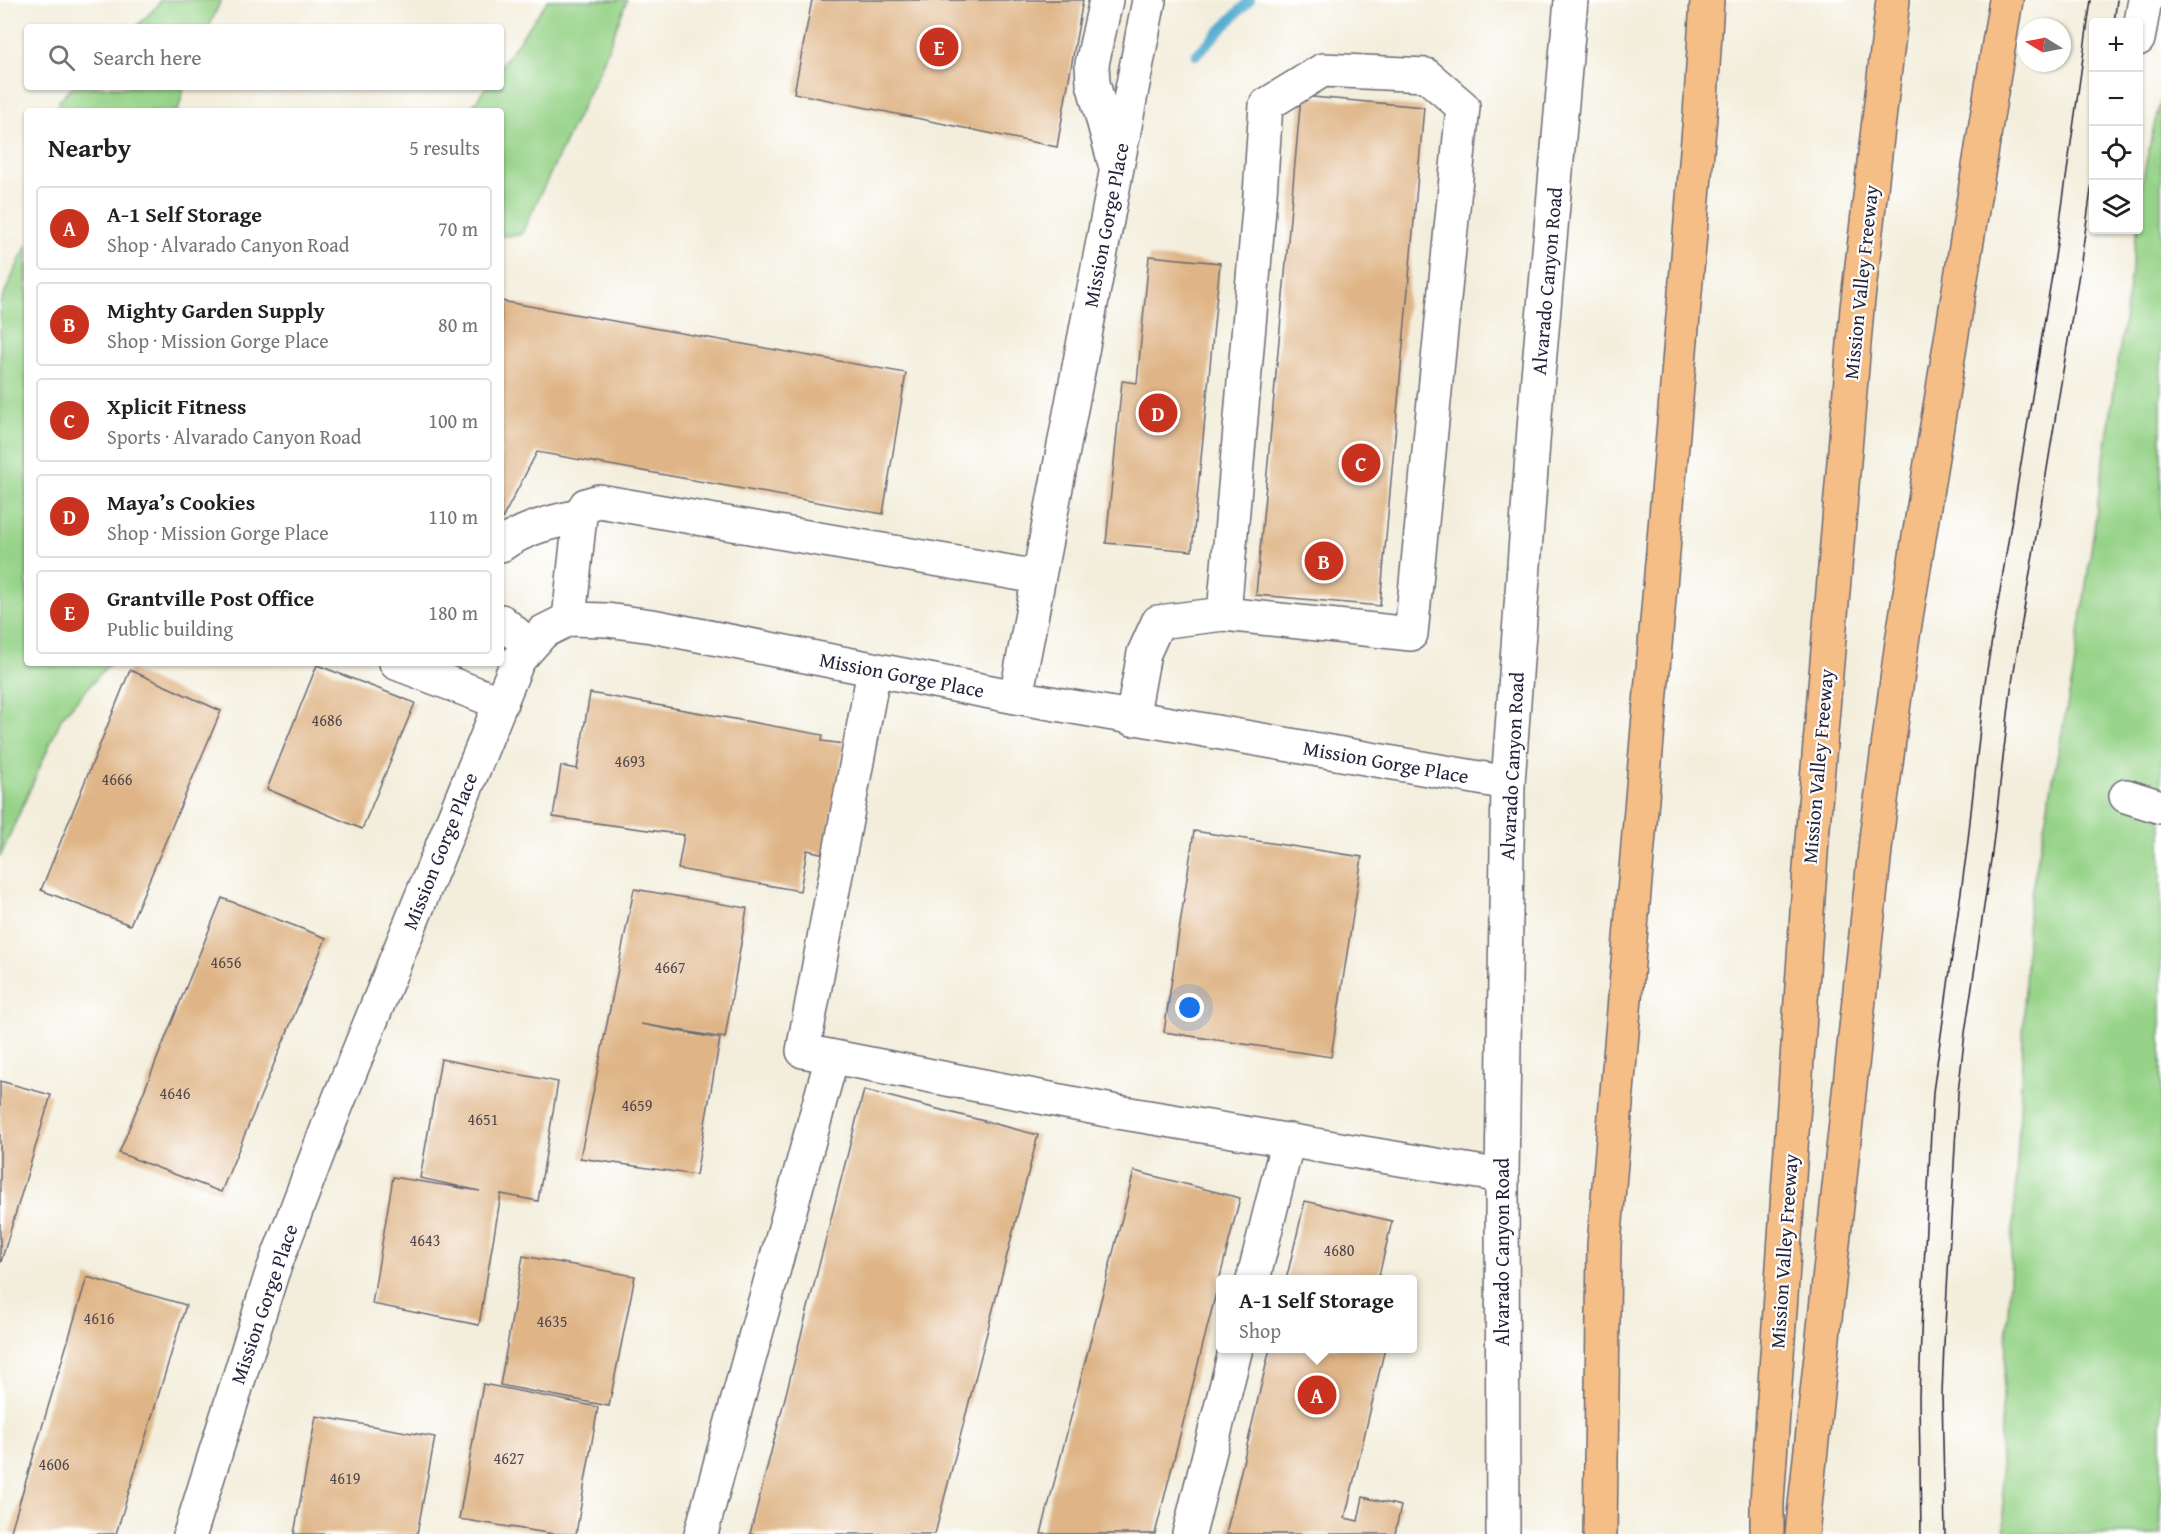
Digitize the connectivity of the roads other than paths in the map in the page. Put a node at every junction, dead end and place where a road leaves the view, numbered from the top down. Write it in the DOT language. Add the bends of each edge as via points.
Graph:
graph roads {
  1 [pos="1106,0"];
  2 [pos="1149,0"];
  3 [pos="1571,0"];
  4 [pos="1697,0"];
  5 [pos="1707,0"];
  6 [pos="1893,0"];
  7 [pos="2006,0"];
  8 [pos="2145,0"];
  9 [pos="2142,18"];
  10 [pos="1700,116"];
  11 [pos="1117,169"];
  12 [pos="580,516"];
  13 [pos="504,543"];
  14 [pos="1038,577"];
  15 [pos="1224,614"];
  16 [pos="569,619"];
  17 [pos="504,624"];
  18 [pos="530,646"];
  19 [pos="404,666"];
  20 [pos="874,670"];
  21 [pos="1016,698"];
  22 [pos="501,703"];
  23 [pos="1132,718"];
  24 [pos="1508,783"];
  25 [pos="2126,796"];
  26 [pos="2161,807"];
  27 [pos="832,1057"];
  28 [pos="1288,1140"];
  29 [pos="1502,1176"];
  30 [pos="1254,1275"];
  31 [pos="1235,1353"];
  32 [pos="190,1534"];
  33 [pos="701,1534"];
  34 [pos="1189,1534"];
  35 [pos="1503,1534"];
  36 [pos="1600,1534"];
  37 [pos="1767,1534"];
  38 [pos="1802,1534"];
  1 -- 11 [label="street" via="1092,64 1093,83"];
  2 -- 11 [label="street, Mission Gorge Place"];
  3 -- 24 [label="street, Alvarado Canyon Road"];
  4 -- 10 [label="highway"];
  5 -- 10 [label="highway"];
  6 -- 37 [label="highway, Mission Valley Freeway" via="1857,308 1813,828"];
  7 -- 38 [label="highway" via="1902,642 1880,807"];
  8 -- 9 [label="street"];
  10 -- 36 [label="highway" via="1605,1245"];
  11 -- 14 [label="street, Mission Gorge Place"];
  12 -- 13 [label="street" via="542,524"];
  12 -- 14 [label="street" via="586,505 599,501"];
  12 -- 16 [label="street"];
  14 -- 21 [label="street, Mission Gorge Place"];
  15 -- 15 [label="street" via="1266,105 1323,70 1425,75 1463,107 1411,634"];
  15 -- 23 [label="street" via="1158,622 1144,653"];
  16 -- 18 [label="street, Mission Gorge Place" via="543,632"];
  16 -- 20 [label="street, Mission Gorge Place" via="652,626"];
  17 -- 18 [label="street"];
  18 -- 22 [label="street, Mission Gorge Place" via="518,660"];
  19 -- 22 [label="street"];
  20 -- 21 [label="street, Mission Gorge Place"];
  20 -- 27 [label="street" via="803,1051"];
  21 -- 23 [label="street, Mission Gorge Place"];
  22 -- 32 [label="street, Mission Gorge Place" via="272,1273"];
  23 -- 24 [label="street, Mission Gorge Place"];
  24 -- 29 [label="street, Alvarado Canyon Road"];
  25 -- 26 [label="street"];
  27 -- 28 [label="street"];
  27 -- 33 [label="street"];
  28 -- 29 [label="street"];
  28 -- 30 [label="street"];
  29 -- 35 [label="street, Alvarado Canyon Road"];
  31 -- 34 [label="street"];
}
